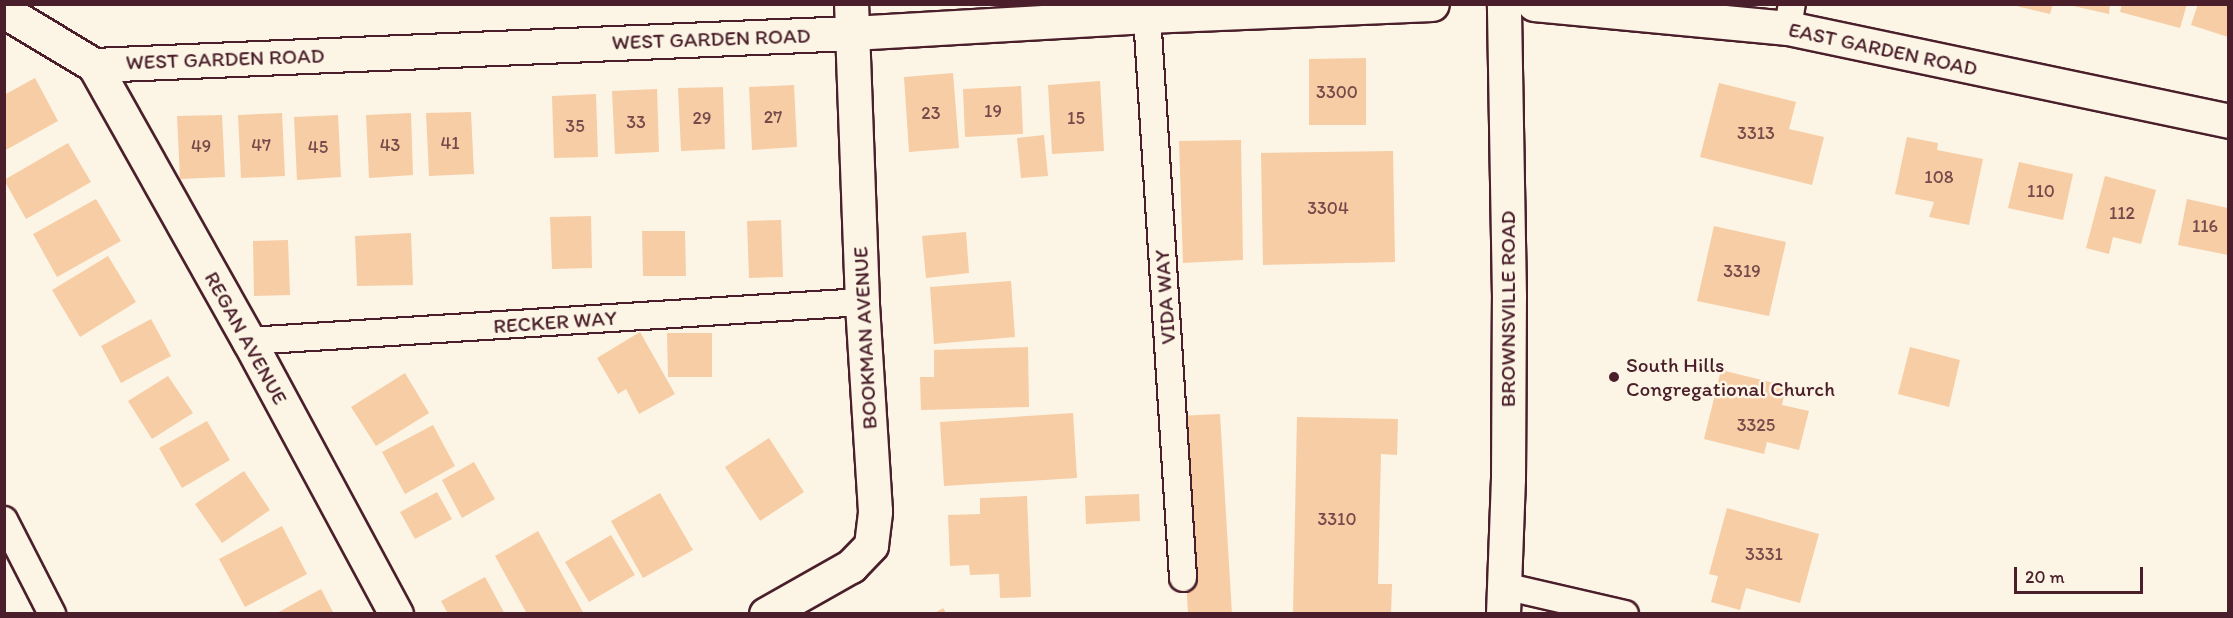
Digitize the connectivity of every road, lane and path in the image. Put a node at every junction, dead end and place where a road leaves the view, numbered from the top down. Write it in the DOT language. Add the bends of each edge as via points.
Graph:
graph roads {
  1 [pos="1432,4"];
  2 [pos="1504,4"];
  3 [pos="1534,4"];
  4 [pos="4,11"];
  5 [pos="1147,16"];
  6 [pos="1790,16"];
  7 [pos="851,19"];
  8 [pos="94,65"];
  9 [pos="2229,122"];
  10 [pos="862,302"];
  11 [pos="249,341"];
  12 [pos="4,519"];
  13 [pos="1183,578"];
  14 [pos="1504,600"];
  15 [pos="52,614"];
  16 [pos="396,614"];
  17 [pos="766,614"];
  18 [pos="1625,614"];
  1 -- 5 [label="street, WEST GARDEN ROAD"];
  2 -- 14 [label="street, BROWNSVILLE ROAD" via="1509,297"];
  3 -- 6 [label="street, EAST GARDEN ROAD"];
  4 -- 8 [label="street"];
  5 -- 7 [label="street, WEST GARDEN ROAD"];
  5 -- 13 [label="lane, VIDA WAY"];
  6 -- 9 [label="street, EAST GARDEN ROAD"];
  7 -- 8 [label="street, WEST GARDEN ROAD"];
  7 -- 10 [label="street, BOOKMAN AVENUE"];
  8 -- 11 [label="street, REGAN AVENUE"];
  10 -- 11 [label="lane, RECKER WAY"];
  10 -- 17 [label="street, BOOKMAN AVENUE" via="875,511 871,545 851,566"];
  11 -- 16 [label="street, REGAN AVENUE"];
  12 -- 15 [label="lane"];
  14 -- 18 [label="lane"];
}
